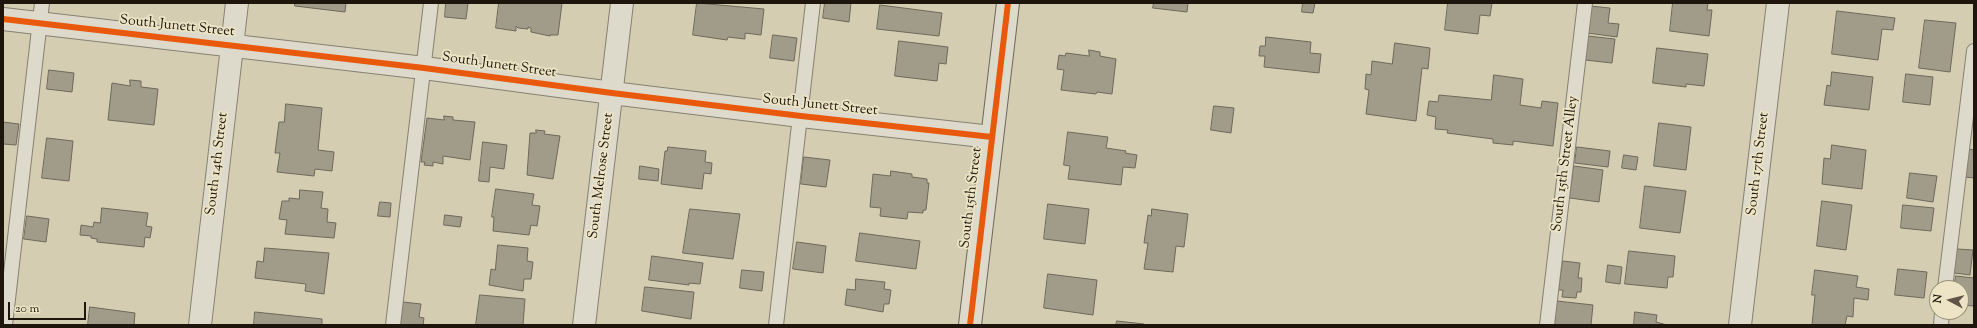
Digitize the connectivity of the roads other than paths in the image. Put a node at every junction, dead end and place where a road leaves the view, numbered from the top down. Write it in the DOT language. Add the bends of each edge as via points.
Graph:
graph roads {
  1 [pos="237,3"];
  2 [pos="431,3"];
  3 [pos="622,3"];
  4 [pos="813,3"];
  5 [pos="1008,3"];
  6 [pos="1585,3"];
  7 [pos="1778,3"];
  8 [pos="41,14"];
  9 [pos="3,19"];
  10 [pos="232,45"];
  11 [pos="1974,51"];
  12 [pos="424,68"];
  13 [pos="612,93"];
  14 [pos="801,116"];
  15 [pos="992,137"];
  16 [pos="1946,280"];
  17 [pos="5,325"];
  18 [pos="200,325"];
  19 [pos="394,325"];
  20 [pos="584,325"];
  21 [pos="776,325"];
  22 [pos="970,325"];
  23 [pos="1547,325"];
  24 [pos="1740,325"];
  1 -- 10 [label="street, South 14th Street"];
  2 -- 12 [label="lane"];
  3 -- 13 [label="street, South Melrose Street"];
  4 -- 14 [label="lane"];
  5 -- 15 [label="street, South 15th Street"];
  6 -- 23 [label="lane, South 15th Street Alley"];
  7 -- 24 [label="street, South 17th Street"];
  8 -- 9 [label="street, South Junett Street"];
  8 -- 10 [label="street, South Junett Street"];
  8 -- 17 [label="lane"];
  10 -- 12 [label="street, South Junett Street"];
  10 -- 18 [label="street, South 14th Street"];
  11 -- 16 [label="lane"];
  12 -- 13 [label="street, South Junett Street"];
  12 -- 19 [label="lane"];
  13 -- 14 [label="street, South Junett Street"];
  13 -- 20 [label="street, South Melrose Street"];
  14 -- 15 [label="street, South Junett Street"];
  14 -- 21 [label="lane"];
  15 -- 22 [label="street, South 15th Street"];
}
